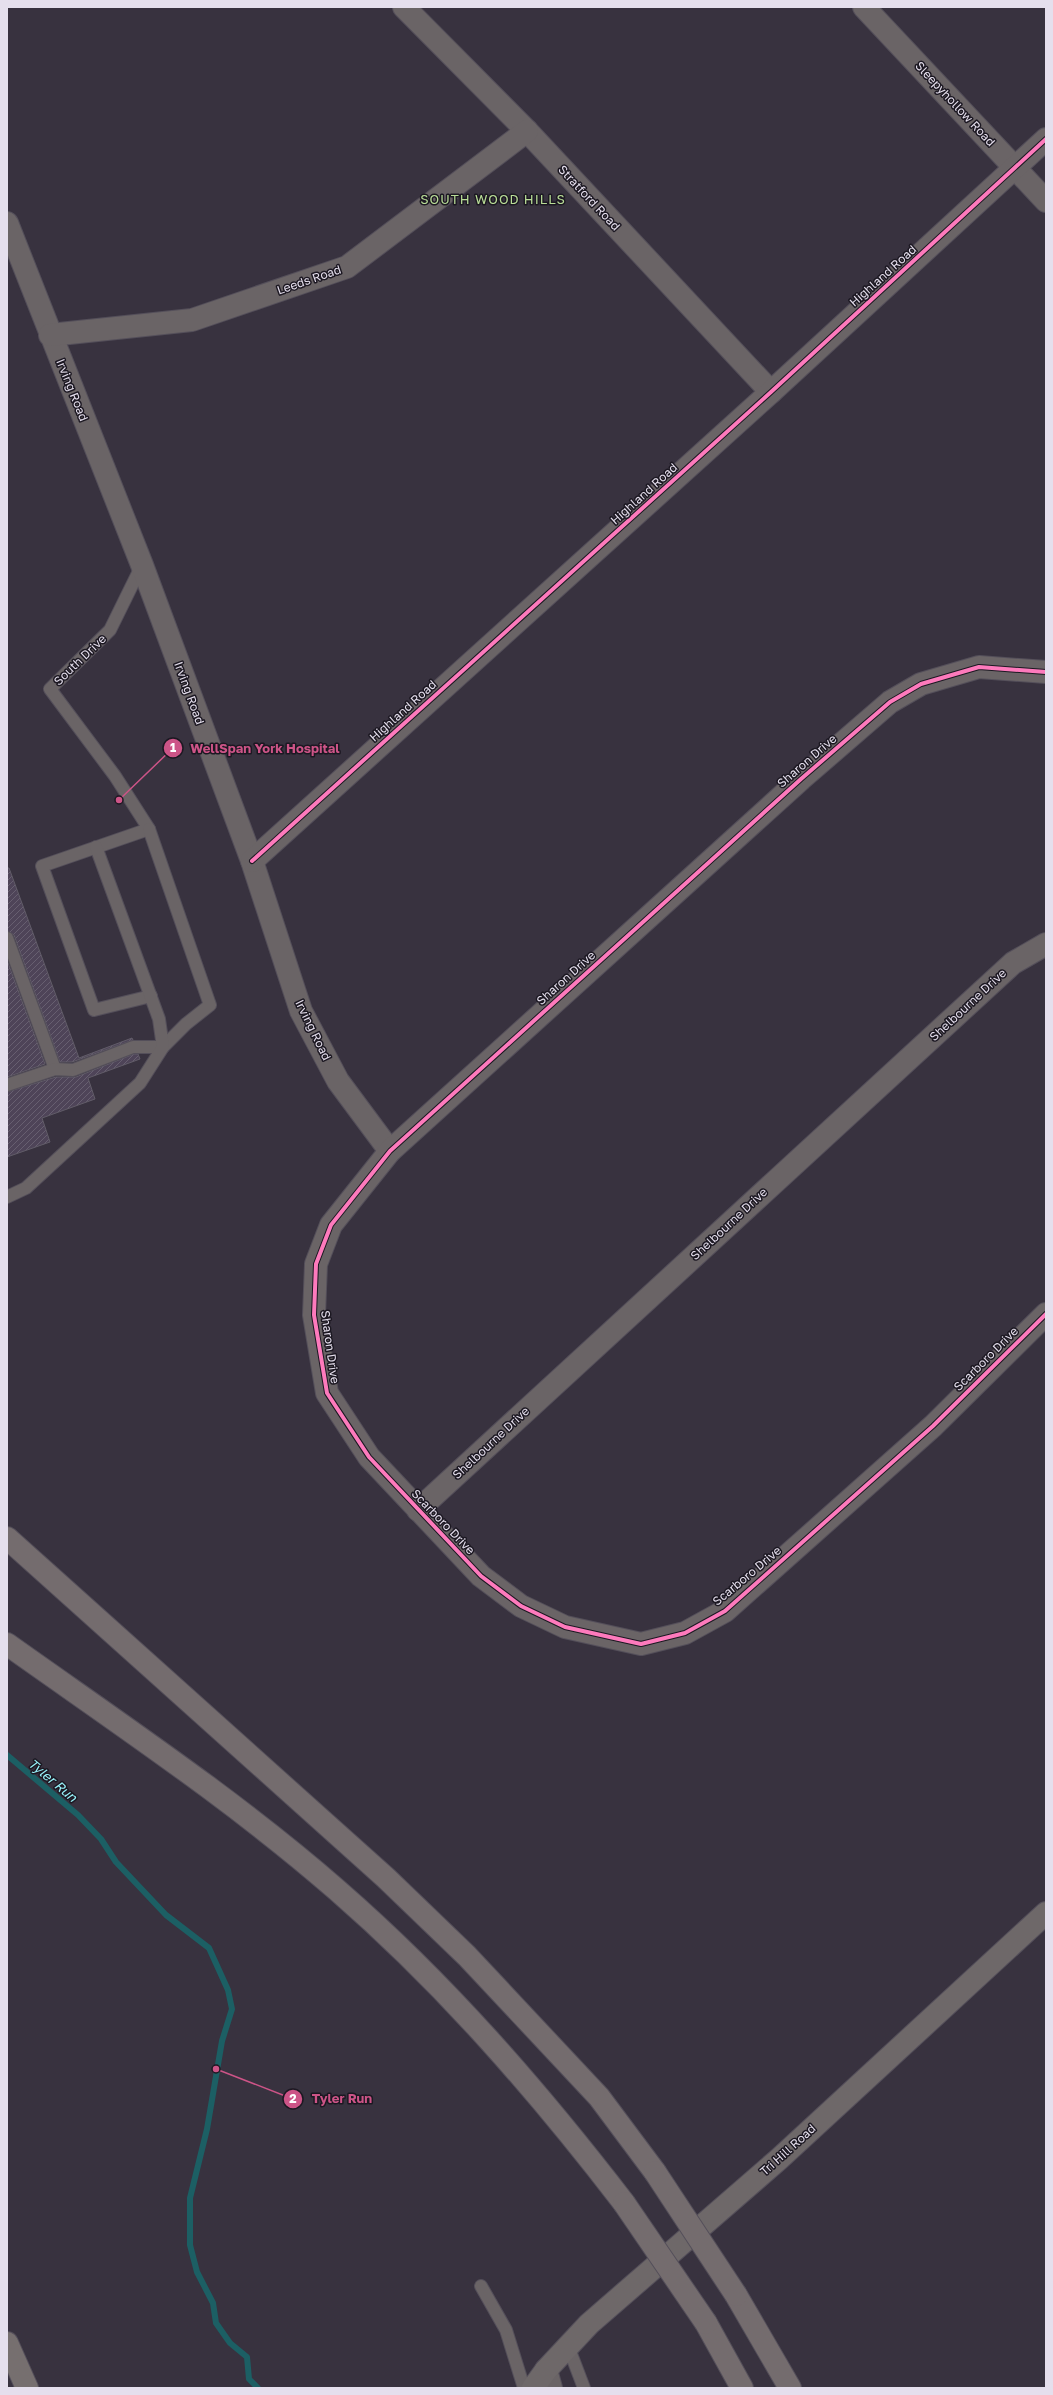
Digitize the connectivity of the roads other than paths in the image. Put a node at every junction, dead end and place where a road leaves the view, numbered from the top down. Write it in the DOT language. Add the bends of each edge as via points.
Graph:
graph roads {
  1 [pos="404,7"];
  2 [pos="864,7"];
  3 [pos="527,131"];
  4 [pos="1046,139"];
  5 [pos="1016,169"];
  6 [pos="1046,201"];
  7 [pos="7,223"];
  8 [pos="50,335"];
  9 [pos="771,392"];
  10 [pos="142,565"];
  11 [pos="1046,672"];
  12 [pos="149,829"];
  13 [pos="96,848"];
  14 [pos="252,861"];
  15 [pos="7,938"];
  16 [pos="1046,944"];
  17 [pos="151,996"];
  18 [pos="163,1047"];
  19 [pos="55,1069"];
  20 [pos="7,1085"];
  21 [pos="390,1151"];
  22 [pos="7,1197"];
  23 [pos="1046,1314"];
  24 [pos="369,1457"];
  25 [pos="418,1510"];
  26 [pos="7,1538"];
  27 [pos="7,1644"];
  28 [pos="1046,1913"];
  29 [pos="481,2286"];
  30 [pos="7,2343"];
  31 [pos="568,2346"];
  32 [pos="548,2379"];
  33 [pos="27,2388"];
  34 [pos="524,2388"];
  35 [pos="532,2388"];
  36 [pos="584,2388"];
  37 [pos="742,2388"];
  38 [pos="790,2388"];
  1 -- 3 [label="street, Stratford Road"];
  2 -- 5 [label="street, Sleepyhollow Road"];
  3 -- 8 [label="street, Leeds Road" via="347,267 192,320"];
  3 -- 9 [label="street, Stratford Road"];
  4 -- 5 [label="street, Highland Road"];
  5 -- 6 [label="street, Sleepyhollow Road"];
  5 -- 9 [label="street, Highland Road"];
  7 -- 8 [label="street, Irving Road"];
  8 -- 10 [label="street, Irving Road"];
  9 -- 14 [label="street, Highland Road"];
  10 -- 12 [label="lane, South Drive" via="110,630 50,689 115,776"];
  10 -- 14 [label="street, Irving Road"];
  11 -- 21 [label="street, Sharon Drive" via="979,667 921,684 890,702 801,779"];
  12 -- 13 [label="lane"];
  12 -- 18 [label="lane" via="210,1005"];
  13 -- 17 [label="lane"];
  13 -- 17 [label="lane" via="42,866 94,1010"];
  14 -- 21 [label="street, Irving Road" via="301,1011 338,1081"];
  15 -- 19 [label="lane"];
  16 -- 25 [label="street, Shelbourne Drive" via="1013,963"];
  17 -- 18 [label="lane" via="159,1019"];
  18 -- 19 [label="lane" via="133,1047 73,1070"];
  18 -- 22 [label="lane" via="140,1083 26,1188"];
  19 -- 20 [label="lane"];
  21 -- 24 [label="street, Sharon Drive" via="332,1225 316,1264 314,1315 327,1394"];
  23 -- 25 [label="street, Scarboro Drive" via="933,1426 725,1611 685,1633 641,1644 564,1627 521,1606 481,1576"];
  24 -- 25 [label="street, Scarboro Drive"];
  26 -- 38 [label="highway, bridge" via="386,1878 466,1956 599,2097 654,2172 736,2295"];
  27 -- 37 [label="highway, bridge" via="249,1819 336,1890 420,1966 498,2048 569,2132 624,2203 706,2323"];
  28 -- 31 [label="street, Tri Hill Road" via="779,2158 589,2324"];
  29 -- 34 [label="lane" via="506,2330"];
  30 -- 33 [label="main road"];
  31 -- 32 [label="street, Tri Hill Road"];
  31 -- 36 [label="lane"];
  32 -- 35 [label="street, Tri Hill Road"];
}
